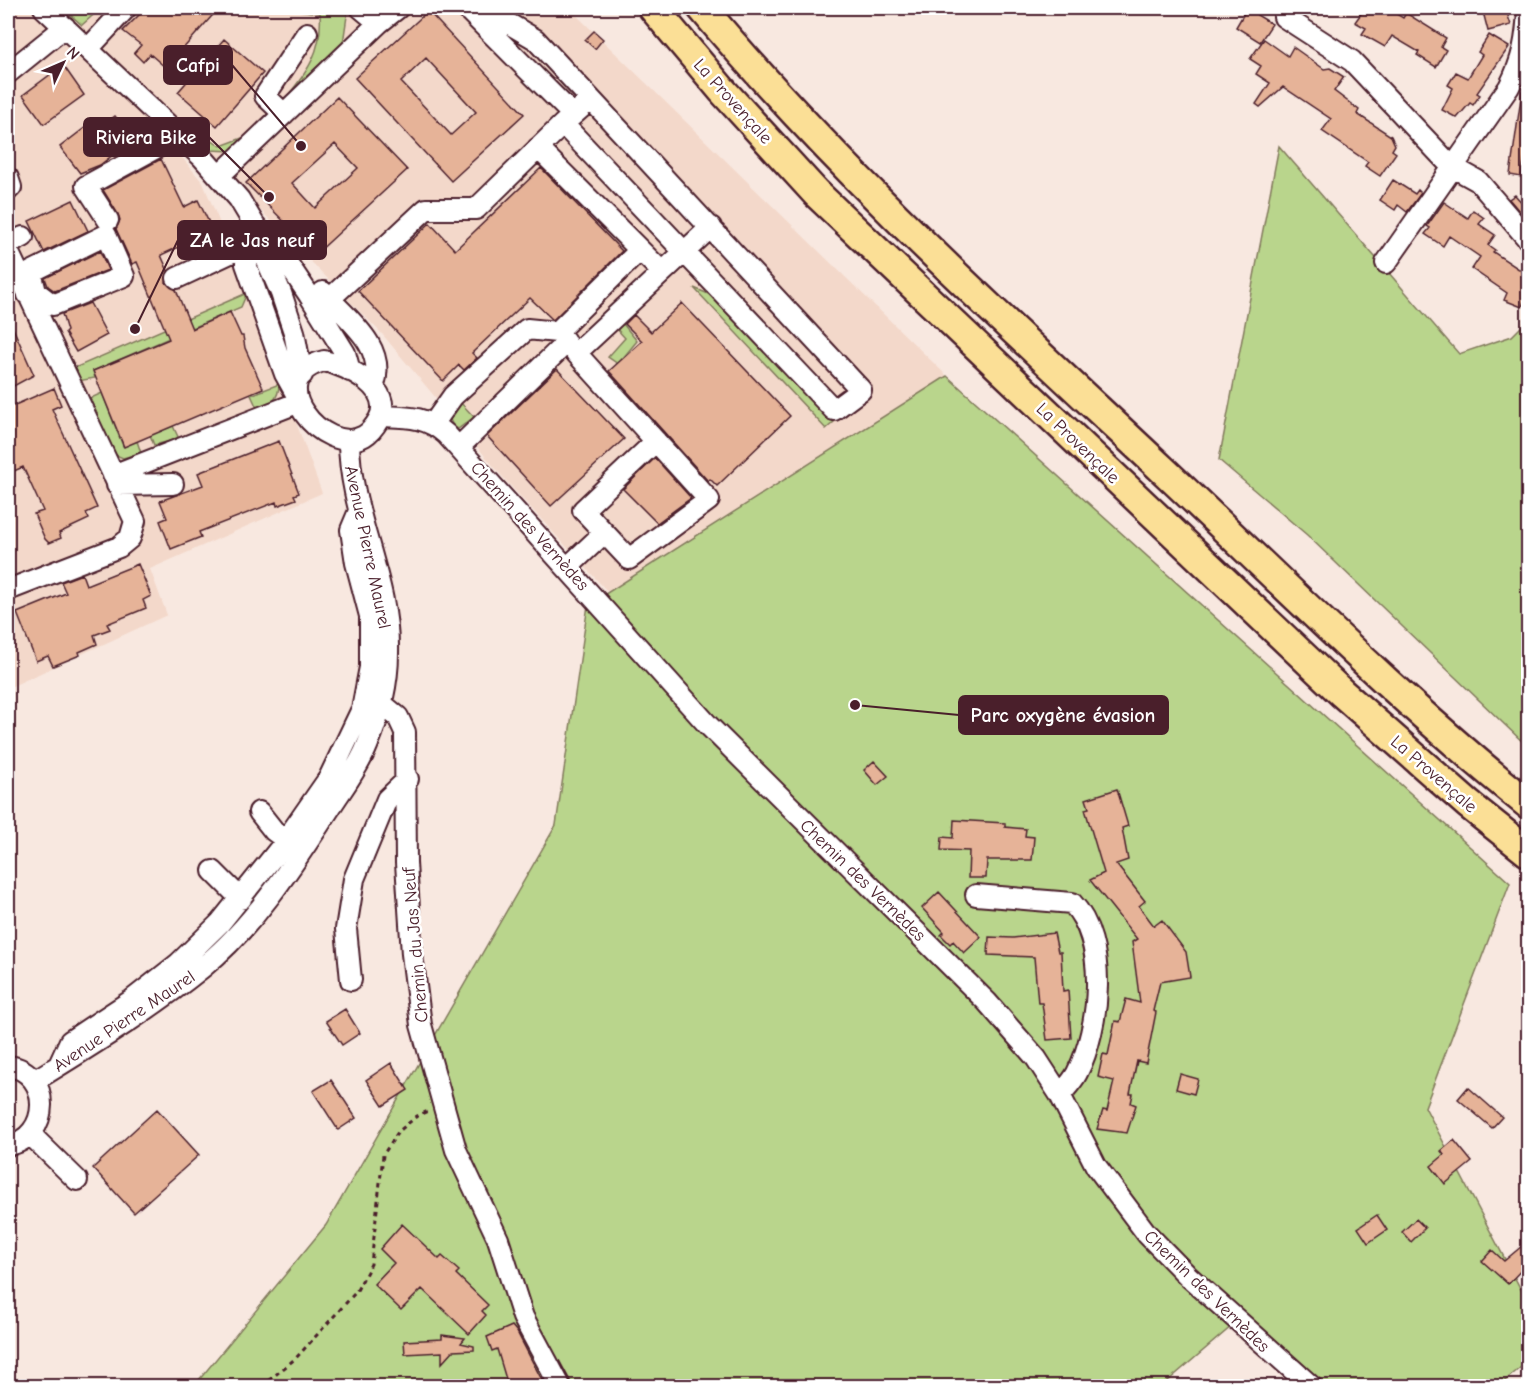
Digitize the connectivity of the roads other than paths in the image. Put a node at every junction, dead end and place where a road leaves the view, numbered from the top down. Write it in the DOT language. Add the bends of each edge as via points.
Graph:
graph roads {
  1 [pos="44,8"];
  2 [pos="126,8"];
  3 [pos="362,8"];
  4 [pos="398,8"];
  5 [pos="466,8"];
  6 [pos="490,8"];
  7 [pos="653,8"];
  8 [pos="702,8"];
  9 [pos="1528,8"];
  10 [pos="1284,17"];
  11 [pos="379,23"];
  12 [pos="65,27"];
  13 [pos="307,33"];
  14 [pos="88,49"];
  15 [pos="8,73"];
  16 [pos="590,100"];
  17 [pos="284,114"];
  18 [pos="568,119"];
  19 [pos="180,135"];
  20 [pos="538,148"];
  21 [pos="1451,166"];
  22 [pos="219,176"];
  23 [pos="8,178"];
  24 [pos="8,190"];
  25 [pos="108,220"];
  26 [pos="711,227"];
  27 [pos="256,232"];
  28 [pos="1526,237"];
  29 [pos="640,250"];
  30 [pos="8,251"];
  31 [pos="685,252"];
  32 [pos="1386,263"];
  33 [pos="288,264"];
  34 [pos="662,272"];
  35 [pos="177,278"];
  36 [pos="32,294"];
  37 [pos="332,302"];
  38 [pos="566,342"];
  39 [pos="350,371"];
  40 [pos="374,386"];
  41 [pos="298,390"];
  42 [pos="381,416"];
  43 [pos="434,423"];
  44 [pos="349,440"];
  45 [pos="656,441"];
  46 [pos="459,447"];
  47 [pos="115,480"];
  48 [pos="173,484"];
  49 [pos="359,511"];
  50 [pos="604,533"];
  51 [pos="568,567"];
  52 [pos="8,590"];
  53 [pos="381,703"];
  54 [pos="408,779"];
  55 [pos="1528,804"];
  56 [pos="259,812"];
  57 [pos="286,840"];
  58 [pos="1528,852"];
  59 [pos="213,871"];
  60 [pos="976,895"];
  61 [pos="241,899"];
  62 [pos="351,980"];
  63 [pos="59,1065"];
  64 [pos="8,1066"];
  65 [pos="34,1081"];
  66 [pos="1060,1095"];
  67 [pos="30,1134"];
  68 [pos="8,1145"];
  69 [pos="77,1180"];
  70 [pos="560,1386"];
  71 [pos="1311,1386"];
  1 -- 12 [label="street"];
  2 -- 14 [label="street"];
  3 -- 11 [label="street"];
  4 -- 11 [label="street"];
  5 -- 18 [label="street"];
  6 -- 16 [label="street" via="501,20 535,39"];
  7 -- 58 [label="highway, La Provençale" via="824,201 1341,693"];
  8 -- 55 [label="highway, La Provençale" via="845,168 946,267 1367,662"];
  9 -- 21 [label="street" via="1527,40 1521,63 1509,87"];
  10 -- 21 [label="street" via="1352,61"];
  11 -- 17 [label="street"];
  12 -- 14 [label="street"];
  12 -- 15 [label="street"];
  13 -- 17 [label="street" via="265,96"];
  14 -- 19 [label="street"];
  16 -- 18 [label="street"];
  16 -- 26 [label="street"];
  17 -- 22 [label="street"];
  18 -- 20 [label="street"];
  18 -- 31 [label="street"];
  19 -- 22 [label="street"];
  19 -- 25 [label="street" via="86,186"];
  20 -- 29 [label="street"];
  20 -- 37 [label="street" via="476,209 426,208 336,293"];
  21 -- 28 [label="street" via="1478,181"];
  21 -- 32 [label="street"];
  22 -- 27 [label="street" via="238,199"];
  23 -- 24 [label="street"];
  26 -- 31 [label="street"];
  26 -- 31 [label="street" via="861,390 834,410"];
  27 -- 33 [label="street"];
  27 -- 35 [label="street"];
  27 -- 41 [label="street" via="294,332"];
  29 -- 34 [label="street"];
  29 -- 38 [label="street"];
  30 -- 36 [label="street"];
  31 -- 34 [label="street"];
  33 -- 37 [label="street" via="300,266"];
  33 -- 39 [label="street" via="345,353"];
  34 -- 38 [label="street"];
  36 -- 36 [label="street" via="52,305 124,276 106,235 31,272"];
  36 -- 47 [label="street"];
  37 -- 40 [label="street" via="375,352 378,372"];
  38 -- 43 [label="street" via="526,330 453,396"];
  38 -- 45 [label="street"];
  38 -- 46 [label="street"];
  39 -- 40 [label="street"];
  39 -- 41 [label="street" via="324,361 310,366"];
  40 -- 42 [label="street" via="383,404"];
  41 -- 44 [label="street" via="301,412 316,425"];
  41 -- 47 [label="street"];
  42 -- 43 [label="street" via="422,418"];
  42 -- 44 [label="street" via="368,433"];
  43 -- 46 [label="street, Chemin des Vernèdes"];
  44 -- 49 [label="street, Avenue Pierre Maurel" via="350,470"];
  45 -- 50 [label="street" via="583,510"];
  45 -- 50 [label="street" via="709,500 629,559"];
  46 -- 51 [label="street, Chemin des Vernèdes"];
  47 -- 48 [label="street"];
  47 -- 52 [label="street" via="135,521 130,538 119,547"];
  49 -- 53 [label="street, Avenue Pierre Maurel" via="385,611 388,654"];
  49 -- 57 [label="street" via="351,530 370,616 370,667 362,709 328,778"];
  50 -- 51 [label="street"];
  51 -- 66 [label="street, Chemin des Vernèdes" via="752,771 987,1002 1036,1058"];
  53 -- 54 [label="street, Chemin du Jas Neuf" via="398,717 405,732"];
  53 -- 63 [label="street, Avenue Pierre Maurel" via="367,747 298,857 251,918 205,966 149,1008"];
  54 -- 62 [label="street" via="387,798 354,879 346,929"];
  54 -- 70 [label="street, Chemin du Jas Neuf" via="406,863 421,1025 456,1150 498,1239 523,1317"];
  56 -- 57 [label="street"];
  57 -- 61 [label="street"];
  59 -- 61 [label="street"];
  60 -- 66 [label="street" via="1072,903 1084,916 1097,962 1097,998 1084,1056 1076,1075"];
  61 -- 63 [label="street" via="178,964 70,1041"];
  63 -- 65 [label="street, Avenue Pierre Maurel"];
  64 -- 65 [label="street, Avenue Pierre Maurel" via="25,1072"];
  65 -- 67 [label="street, Avenue Pierre Maurel" via="42,1106"];
  66 -- 71 [label="street, Chemin des Vernèdes" via="1096,1166 1147,1234"];
  67 -- 68 [label="street"];
  67 -- 69 [label="street"];
}
